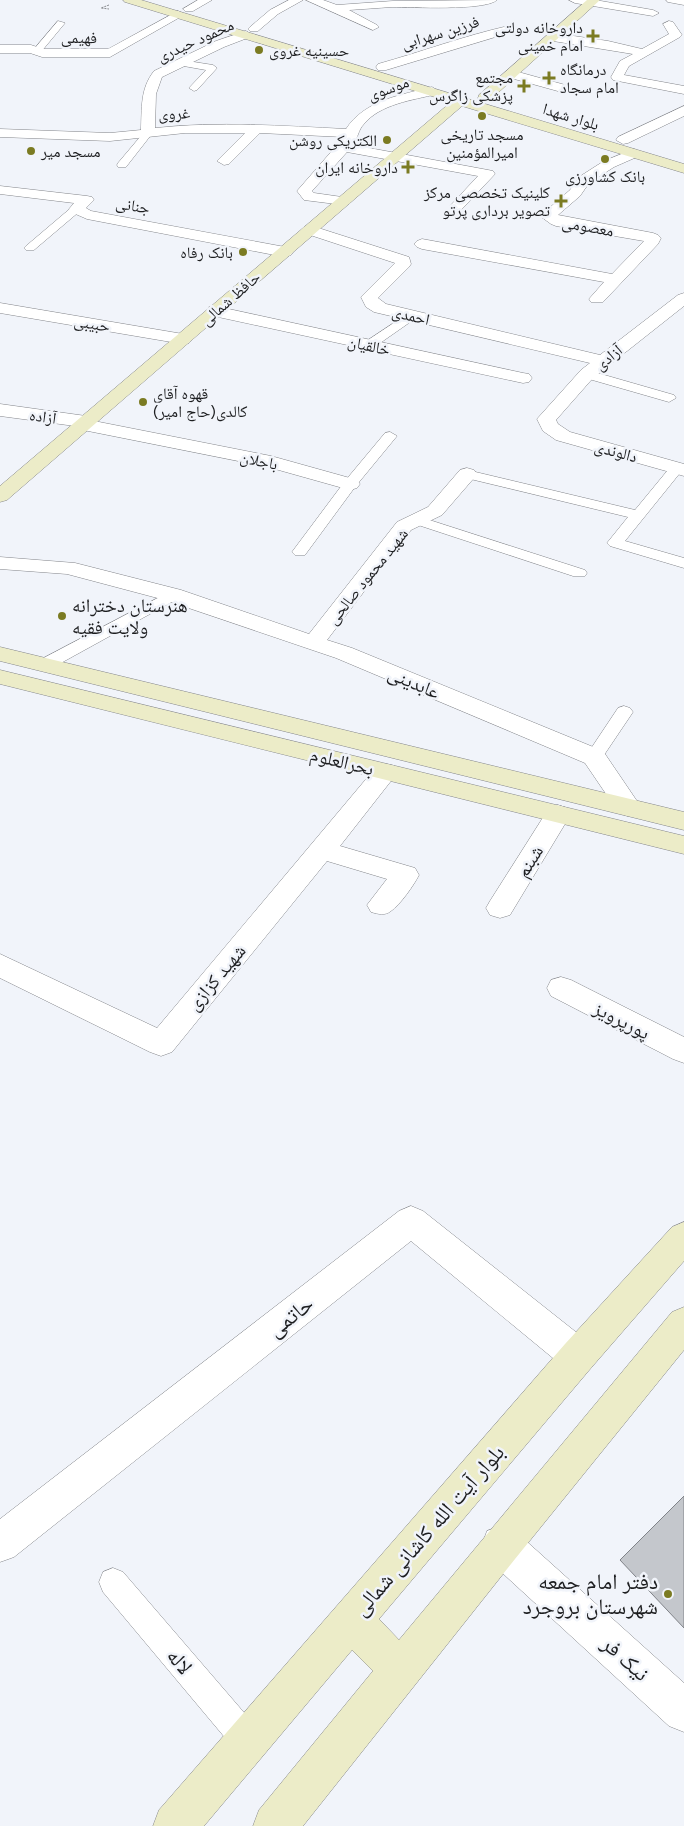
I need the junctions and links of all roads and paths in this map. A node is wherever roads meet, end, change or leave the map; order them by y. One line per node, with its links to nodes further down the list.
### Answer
1 (129, 0): 11 (main road)
2 (139, 0): 11 (main road)
3 (206, 0): 13 (street, فهیمی)
4 (297, 0): 19 (street)
5 (312, 0): 12 (street)
6 (491, 0): 12 (street)
7 (575, 0): 9 (street)
8 (672, 0): 10 (street)
9 (592, 1): 14 (street); 20 (main road)
10 (684, 2)
11 (159, 3): 13 (main road, بلوار شهدا)
12 (336, 8): 17 (street)
13 (182, 10): 19 (main road, بلوار شهدا); 23 (street, فهیمی)
14 (653, 13)
15 (61, 23): 23 (lane)
16 (669, 24): 22 (street)
17 (373, 27)
18 (508, 30): 25 (street, فرزین سهرابی)
19 (250, 32): 24 (street, محمود حیدری); 25 (main road, بلوار شهدا); 30 (main road, بلوار شهدا)
20 (553, 37): 22 (street); 26 (main road)
21 (1, 51): 23 (street, فهیمی)
22 (643, 53): 29 (street)
23 (34, 54)
24 (181, 63): 27 (lane); 35 (street, محمود حیدری)
25 (382, 67): 31 (main road, بلوار شهدا)
26 (510, 74): 28 (street); 31 (main road)
27 (194, 88)
28 (565, 89)
29 (684, 90)
30 (432, 91): 32 (main road, بلوار شهدا); 37 (street, موسوی)
31 (484, 98): 32 (main road); 38 (main road, بلوار شهدا)
32 (461, 100): 40 (main road, بلوار شهدا); 41 (main road, حافظ شمالی)
33 (684, 110): 38 (street)
34 (257, 129): 35 (street, غروی); 37 (street, غروی); 43 (street)
35 (148, 132): 36 (street, غروی); 44 (lane)
36 (0, 133)
37 (351, 133): 39 (street, موسوی)
38 (623, 140): 42 (main road, بلوار شهدا)
39 (344, 147): 41 (street); 47 (street, موسوی)
40 (634, 153): 45 (main road, بلوار شهدا); 56 (street, معصومی)
41 (396, 156): 47 (main road, حافظ شمالی); 48 (street)
42 (684, 158)
43 (224, 161)
44 (122, 165)
45 (684, 169)
46 (0, 190): 49 (street)
47 (344, 201): 50 (main road, حافظ شمالی)
48 (457, 206)
49 (76, 209): 52 (lane); 53 (street, جنانی)
50 (309, 230): 53 (main road, حافظ شمالی); 61 (street, احمدی)
51 (422, 244): 54 (street)
52 (30, 248)
53 (285, 252): 60 (main road, حافظ شمالی)
54 (510, 260): 55 (street); 56 (street)
55 (495, 276)
56 (616, 279): 58 (street, معصومی)
57 (684, 298): 64 (street, آزادی)
58 (597, 299)
59 (0, 308): 62 (street, حبیبی)
60 (215, 311): 62 (main road, حافظ شمالی); 63 (street, خالقیان)
61 (412, 315): 63 (lane); 64 (street, احمدی)
62 (183, 339): 69 (main road, حافظ شمالی)
63 (369, 345): 66 (street, خالقیان)
64 (603, 361): 65 (street, آزادی)
65 (588, 374): 67 (lane); 70 (street, آزادی)
66 (523, 378)
67 (669, 398)
68 (0, 410): 69 (street, آزاده)
69 (85, 423): 74 (street, باجلان); 75 (main road, حافظ شمالی)
70 (550, 427): 72 (street, دالوندی)
71 (390, 436): 74 (lane)
72 (681, 469): 76 (lane)
73 (467, 474): 76 (lane); 77 (street, شهید محمود صالحی)
74 (350, 484): 78 (lane)
75 (0, 496)
76 (638, 516): 80 (lane)
77 (417, 520): 81 (lane); 83 (street, شهید محمود صالحی)
78 (300, 552)
79 (0, 562): 82 (street, عابدینی)
80 (684, 563)
81 (579, 573)
82 (174, 595): 83 (street, عابدینی); 85 (lane)
83 (314, 642): 88 (street, عابدینی)
84 (0, 654): 85 (main road, بحرالعلوم)
85 (44, 664): 90 (main road, بحرالعلوم)
86 (0, 676): 89 (main road, بحرالعلوم)
87 (624, 712): 88 (lane)
88 (594, 757): 90 (street)
89 (386, 772): 91 (main road, بحرالعلوم); 94 (street, شهید کزازی)
90 (628, 807): 92 (main road, بحرالعلوم)
91 (558, 814): 93 (main road, بحرالعلوم); 96 (street, شبنم)
92 (684, 821)
93 (684, 845)
94 (322, 850): 95 (street); 97 (street, شهید کزازی)
95 (382, 905)
96 (500, 908)
97 (0, 965)
98 (561, 988): 99 (street, پورپرویز)
99 (684, 1051)
100 (684, 1237): 102 (main road, بلوار آیت الله کاشانی شمالی)
101 (684, 1323): 104 (main road)
102 (578, 1356): 103 (street, حاتمی); 106 (main road, بلوار آیت الله کاشانی شمالی)
103 (0, 1543)
104 (501, 1545): 107 (main road); 108 (street, نیک فر)
105 (113, 1582): 109 (lane, لاله)
106 (352, 1619): 107 (main road); 109 (main road, بلوار آیت الله کاشانی شمالی)
107 (400, 1670): 111 (main road)
108 (684, 1711)
109 (248, 1741): 110 (main road, بلوار آیت الله کاشانی شمالی)
110 (175, 1826)
111 (275, 1826)

